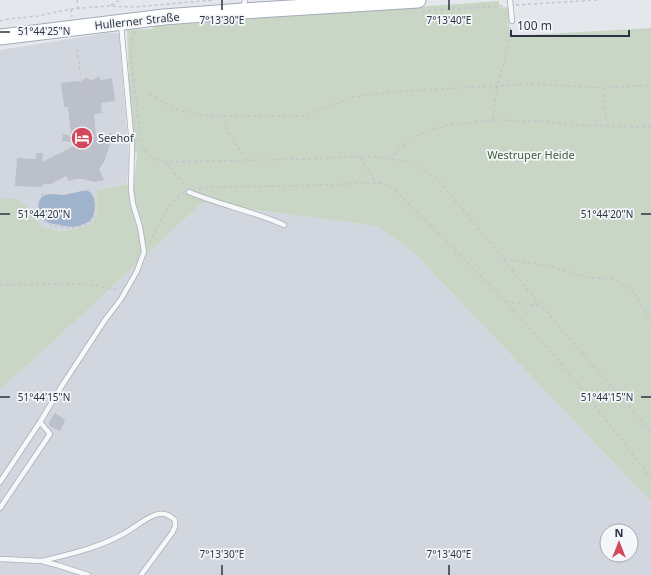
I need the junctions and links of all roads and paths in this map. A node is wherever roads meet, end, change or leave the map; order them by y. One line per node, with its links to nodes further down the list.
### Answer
1 (77, 0): 10 (path)
2 (120, 0): 7 (path)
3 (214, 0): 7 (path)
4 (418, 0): 6 (main road, Hullerner Straße)
5 (510, 0): 12 (lane)
6 (319, 3): 8 (main road, Hullerner Straße)
7 (109, 6): 10 (path)
8 (244, 6): 14 (main road, Hullerner Straße)
9 (71, 9): 10 (path); 11 (path); 13 (path)
10 (78, 9)
11 (0, 20)
12 (512, 21): 18 (path)
13 (73, 22)
14 (121, 22): 16 (main road, Hullerner Straße); 36 (lane)
15 (140, 32): 30 (path)
16 (0, 38)
17 (77, 49): 21 (path)
18 (497, 85): 20 (path); 23 (path); 24 (path)
19 (651, 85): 20 (path)
20 (604, 88): 25 (path)
21 (83, 93)
22 (150, 94): 23 (path)
23 (220, 116): 29 (path)
24 (493, 120): 25 (path); 28 (path)
25 (606, 125): 26 (path)
26 (651, 126)
27 (361, 156): 28 (path); 29 (path); 31 (path)
28 (389, 159): 37 (path)
29 (249, 160): 30 (path)
30 (167, 162): 33 (path)
31 (376, 183): 33 (path); 40 (path)
32 (86, 189): 34 (path)
33 (189, 192): 35 (lane); 36 (path)
34 (43, 193)
35 (284, 225)
36 (144, 252): 39 (lane)
37 (504, 260): 41 (path); 42 (path)
38 (0, 285): 39 (path)
39 (125, 292): 43 (lane)
40 (506, 302): 41 (path); 45 (path)
41 (542, 306): 44 (path)
42 (651, 321)
43 (40, 422): 46 (lane); 47 (lane)
44 (651, 432)
45 (651, 478)
46 (0, 482)
47 (0, 508)
48 (0, 559): 49 (lane)
49 (42, 561): 50 (lane); 51 (lane)
50 (88, 575)
51 (141, 575)

